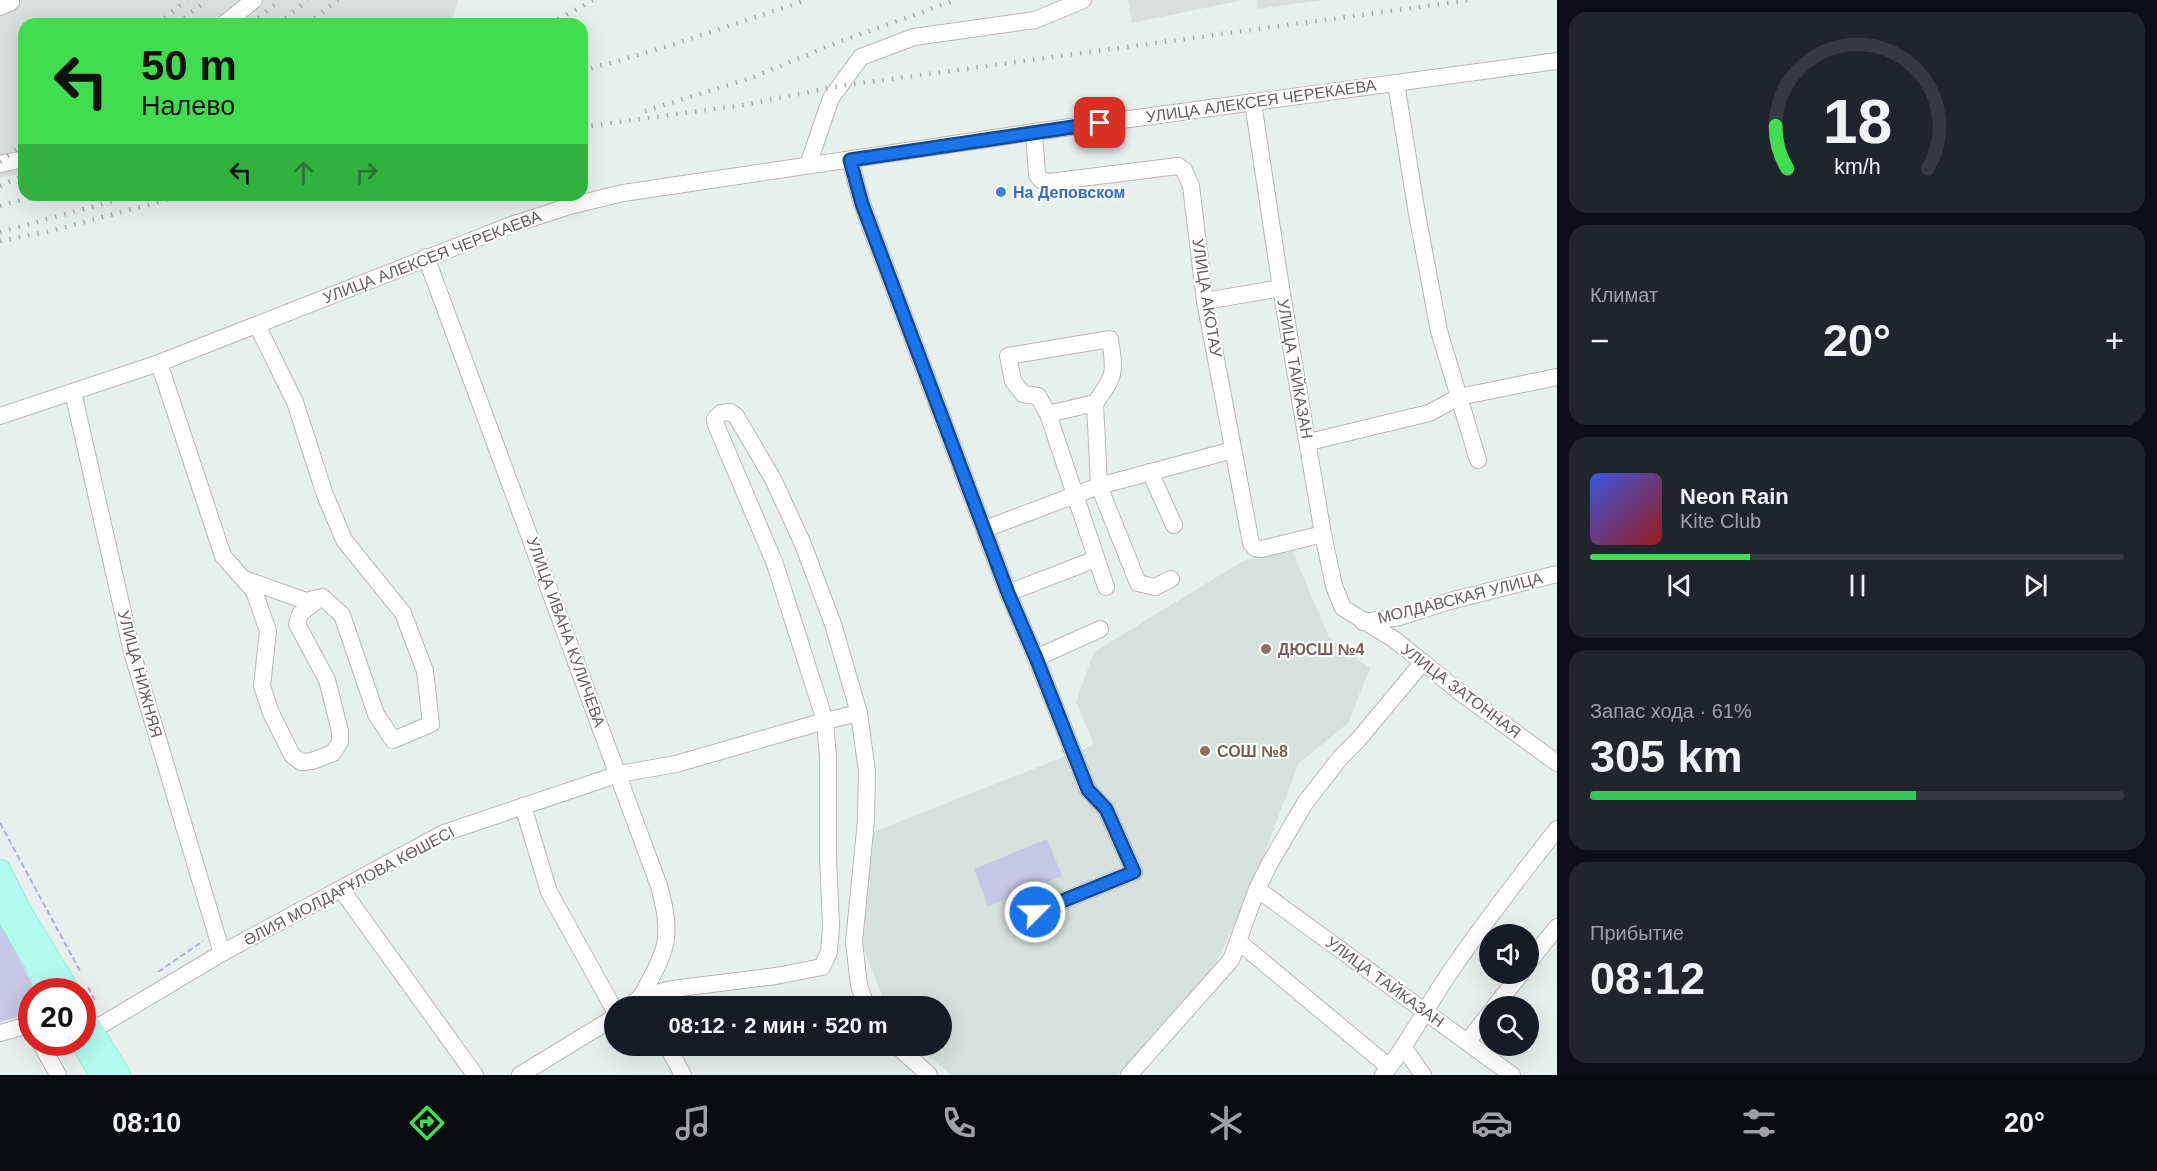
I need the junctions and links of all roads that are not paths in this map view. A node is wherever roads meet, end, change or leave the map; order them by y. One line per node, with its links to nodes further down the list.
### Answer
1 (254, 0): 3 (street)
2 (1083, 0): 11 (street)
3 (232, 18)
4 (1557, 61): 5 (street, УЛИЦА АЛЕКСЕЯ ЧЕРЕКАЕВА)
5 (1396, 83): 6 (street, УЛИЦА АЛЕКСЕЯ ЧЕРЕКАЕВА); 19 (street)
6 (1253, 103): 7 (street, УЛИЦА АЛЕКСЕЯ ЧЕРЕКАЕВА); 13 (street, УЛИЦА ТАЙКАЗАН)
7 (1034, 132): 9 (street, УЛИЦА АЛЕКСЕЯ ЧЕРЕКАЕВА); 14 (street, УЛИЦА АКОТАУ)
8 (18, 160): 10 (street)
9 (850, 160): 11 (street, УЛИЦА АЛЕКСЕЯ ЧЕРЕКАЕВА); 30 (street)
10 (0, 164)
11 (808, 165): 12 (street, УЛИЦА АЛЕКСЕЯ ЧЕРЕКАЕВА)
12 (426, 257): 15 (street, УЛИЦА АЛЕКСЕЯ ЧЕРЕКАЕВА); 46 (street, УЛИЦА ИВАНА КУЛИЧЕВА)
13 (1281, 288): 14 (street); 23 (street, УЛИЦА ТАЙКАЗАН)
14 (1205, 301): 24 (street, УЛИЦА АКОТАУ)
15 (258, 325): 16 (street, УЛИЦА АЛЕКСЕЯ ЧЕРЕКАЕВА); 38 (street)
16 (159, 363): 18 (street, УЛИЦА АЛЕКСЕЯ ЧЕРЕКАЕВА); 34 (street)
17 (1557, 377): 19 (street)
18 (73, 392): 22 (street, УЛИЦА АЛЕКСЕЯ ЧЕРЕКАЕВА); 57 (street, УЛИЦА НИЖНЯЯ)
19 (1459, 397): 23 (street); 25 (street)
20 (1095, 403): 21 (street); 21 (street); 27 (street)
21 (1048, 414): 28 (street)
22 (0, 416)
23 (1309, 442): 31 (street, УЛИЦА ТАЙКАЗАН)
24 (1233, 450): 26 (street); 31 (street, УЛИЦА АКОТАУ)
25 (1478, 460)
26 (1149, 472): 27 (street); 29 (street)
27 (1100, 486): 28 (street); 35 (street)
28 (1075, 497): 30 (street); 32 (street)
29 (1174, 525)
30 (985, 529): 37 (street)
31 (1323, 534): 39 (street, УЛИЦА ТАЙКАЗАН)
32 (1096, 559): 36 (street); 37 (street)
33 (1557, 574): 39 (street, МОЛДАВСКАЯ УЛИЦА)
34 (244, 579): 38 (street); 38 (street)
35 (1171, 579)
36 (1106, 587)
37 (1008, 593): 41 (street)
38 (322, 597)
39 (1363, 622): 42 (street, УЛИЦА ЗАТОННАЯ)
40 (1100, 629): 41 (street)
41 (1036, 658): 53 (street)
42 (1423, 662): 45 (street, УЛИЦА ЗАТОННАЯ); 51 (street)
43 (859, 713): 44 (street, ӘЛИЯ МОЛДАҒҰЛОВА КӨШЕСІ); 44 (street); 64 (street)
44 (825, 721): 46 (street, ӘЛИЯ МОЛДАҒҰЛОВА КӨШЕСІ); 63 (street)
45 (1557, 763)
46 (619, 774): 47 (street, ӘЛИЯ МОЛДАҒҰЛОВА КӨШЕСІ); 62 (street, УЛИЦА ИВАНА КУЛИЧЕВА)
47 (523, 806): 50 (street, ӘЛИЯ МОЛДАҒҰЛОВА КӨШЕСІ); 61 (street)
48 (1557, 829): 66 (street)
49 (2, 872): 59 (main road)
50 (341, 889): 57 (street, ӘЛИЯ МОЛДАҒҰЛОВА КӨШЕСІ); 83 (street)
51 (1257, 889): 55 (street); 66 (street, УЛИЦА ТАЙКАЗАН)
52 (0, 903): 58 (main road)
53 (1035, 912)
54 (1557, 927): 56 (street)
55 (1239, 942): 79 (street); 87 (street)
56 (1539, 949)
57 (222, 953): 67 (street, ӘЛИЯ МОЛДАҒҰЛОВА КӨШЕСІ)
58 (43, 978)
59 (62, 978)
60 (1513, 984): 65 (street)
61 (607, 996)
62 (642, 996)
63 (656, 996)
64 (863, 996)
65 (1503, 996)
66 (1425, 1012): 73 (street, УЛИЦА ТАЙКАЗАН); 74 (street)
67 (96, 1017)
68 (604, 1024): 84 (street)
69 (1479, 1027): 73 (street)
70 (18, 1028): 71 (street)
71 (0, 1033)
72 (96, 1034): 82 (main road)
73 (1468, 1041): 89 (street, УЛИЦА ТАЙКАЗАН)
74 (1404, 1048): 79 (street); 88 (street)
75 (48, 1056): 80 (street)
76 (96, 1056): 81 (main road)
77 (672, 1056): 85 (street)
78 (908, 1056): 86 (street)
79 (1386, 1071)
80 (58, 1075)
81 (100, 1075)
82 (120, 1075)
83 (475, 1075)
84 (520, 1075)
85 (682, 1075)
86 (929, 1075)
87 (1129, 1075)
88 (1423, 1075)
89 (1512, 1075)

